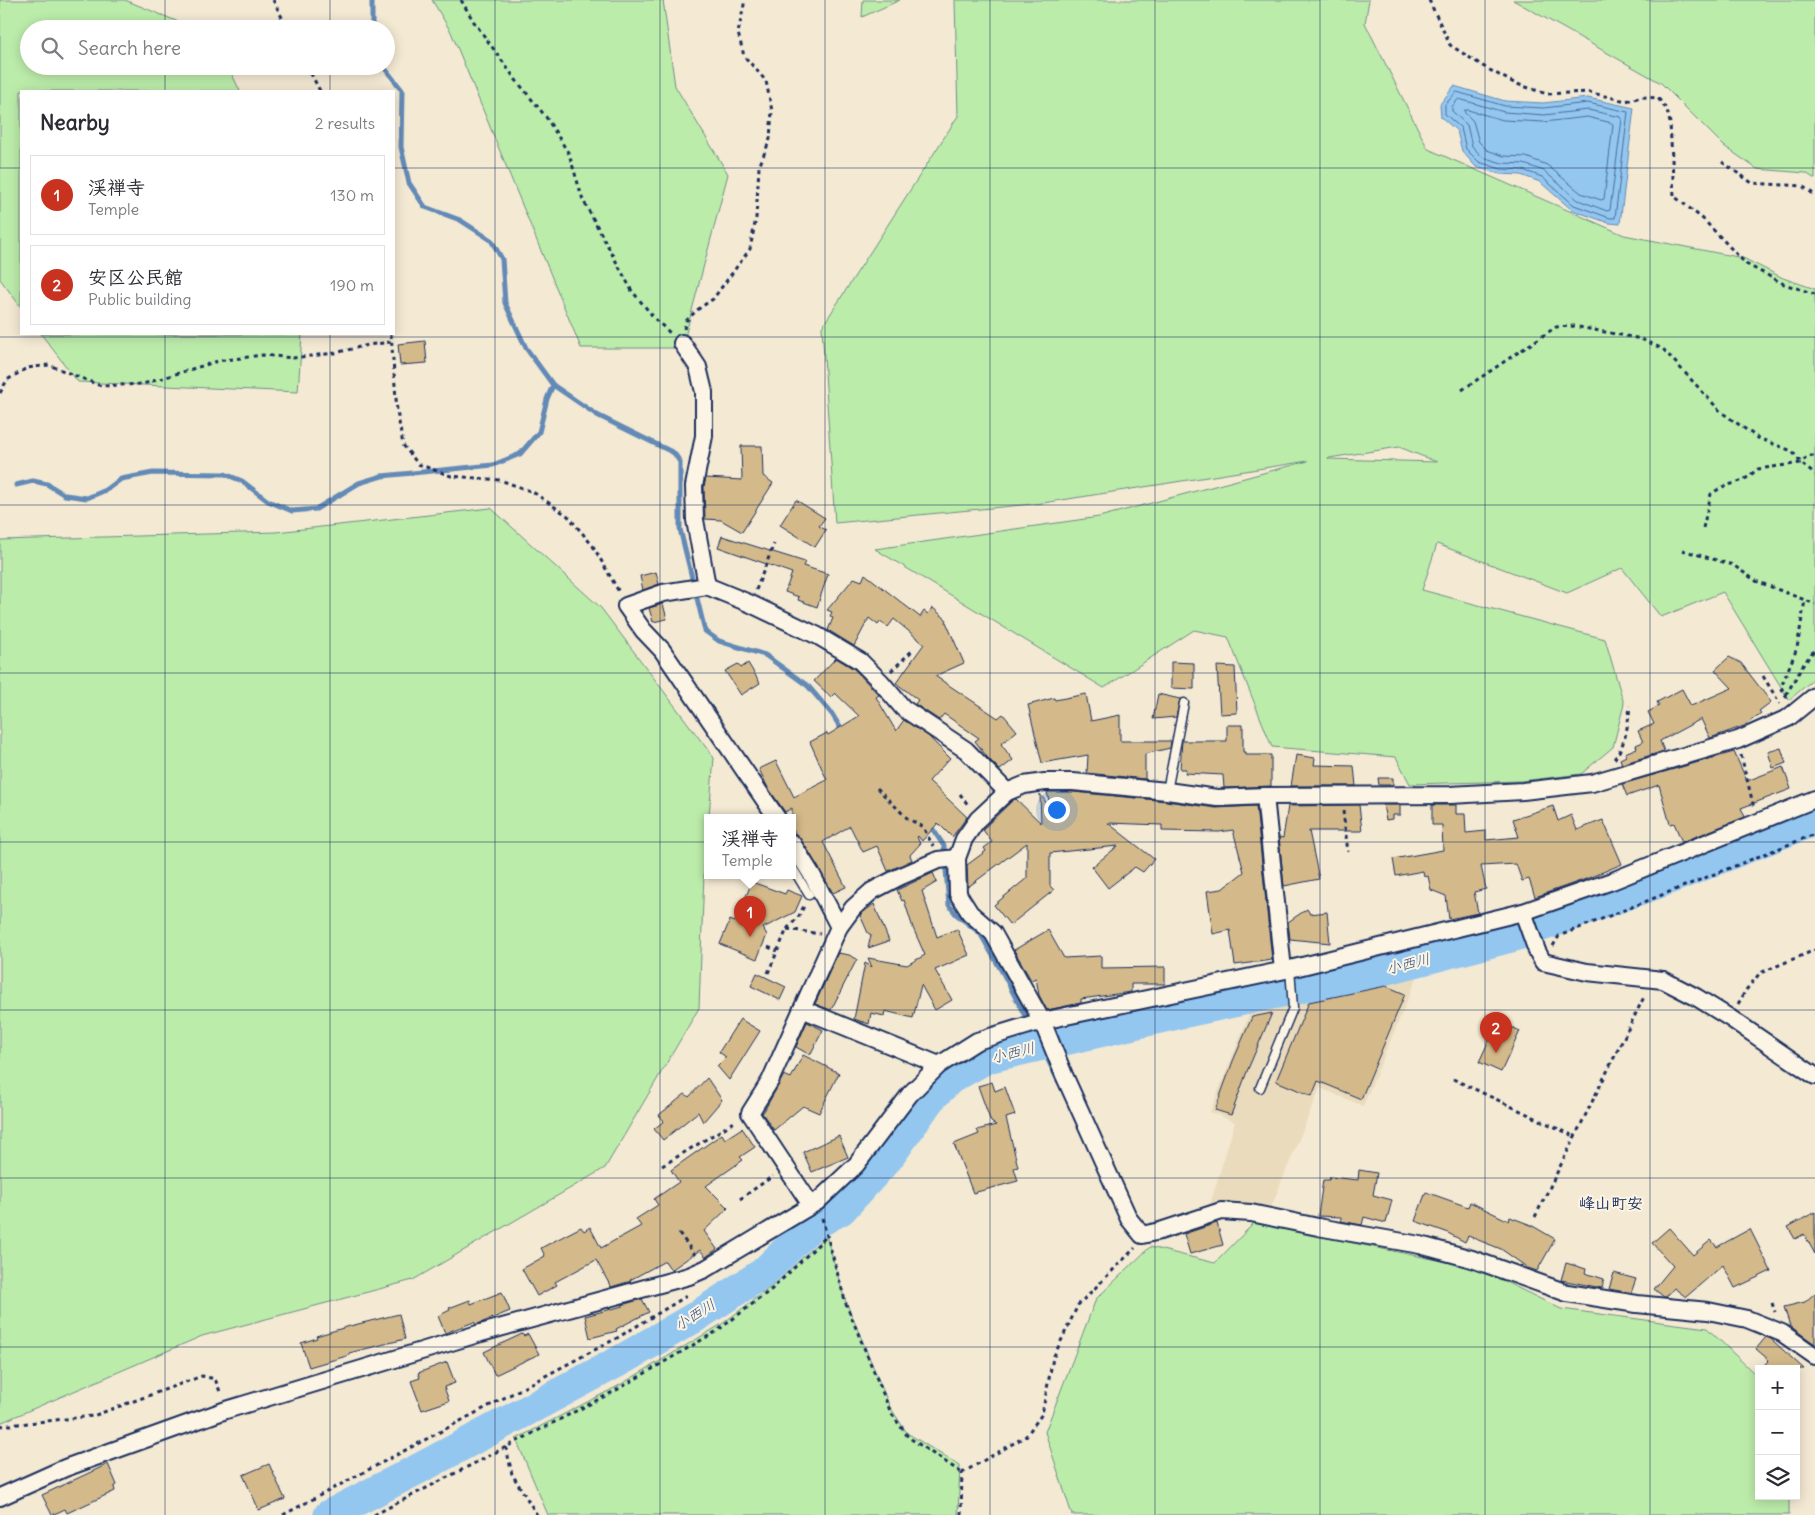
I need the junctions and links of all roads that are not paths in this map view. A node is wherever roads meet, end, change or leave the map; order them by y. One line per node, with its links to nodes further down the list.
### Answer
1 (682, 343): 2 (street)
2 (707, 586): 6 (street); 9 (street)
3 (1815, 696): 7 (street)
4 (1184, 703): 5 (lane)
5 (1167, 791): 6 (street); 7 (street)
6 (1007, 792): 11 (street)
7 (1265, 796): 16 (street)
8 (1815, 799): 14 (street)
9 (774, 814)
10 (796, 849): 15 (street)
11 (957, 858): 15 (street); 18 (street)
12 (796, 875): 13 (lane)
13 (809, 896)
14 (1523, 912): 16 (street); 20 (street)
15 (839, 927): 17 (street)
16 (1286, 969): 18 (street); 21 (lane)
17 (802, 1008): 19 (street); 22 (street)
18 (1042, 1022): 19 (street); 23 (street)
19 (940, 1065): 22 (street)
20 (1815, 1076)
21 (1260, 1088)
22 (814, 1204): 24 (street)
23 (1815, 1356)
24 (0, 1497)

